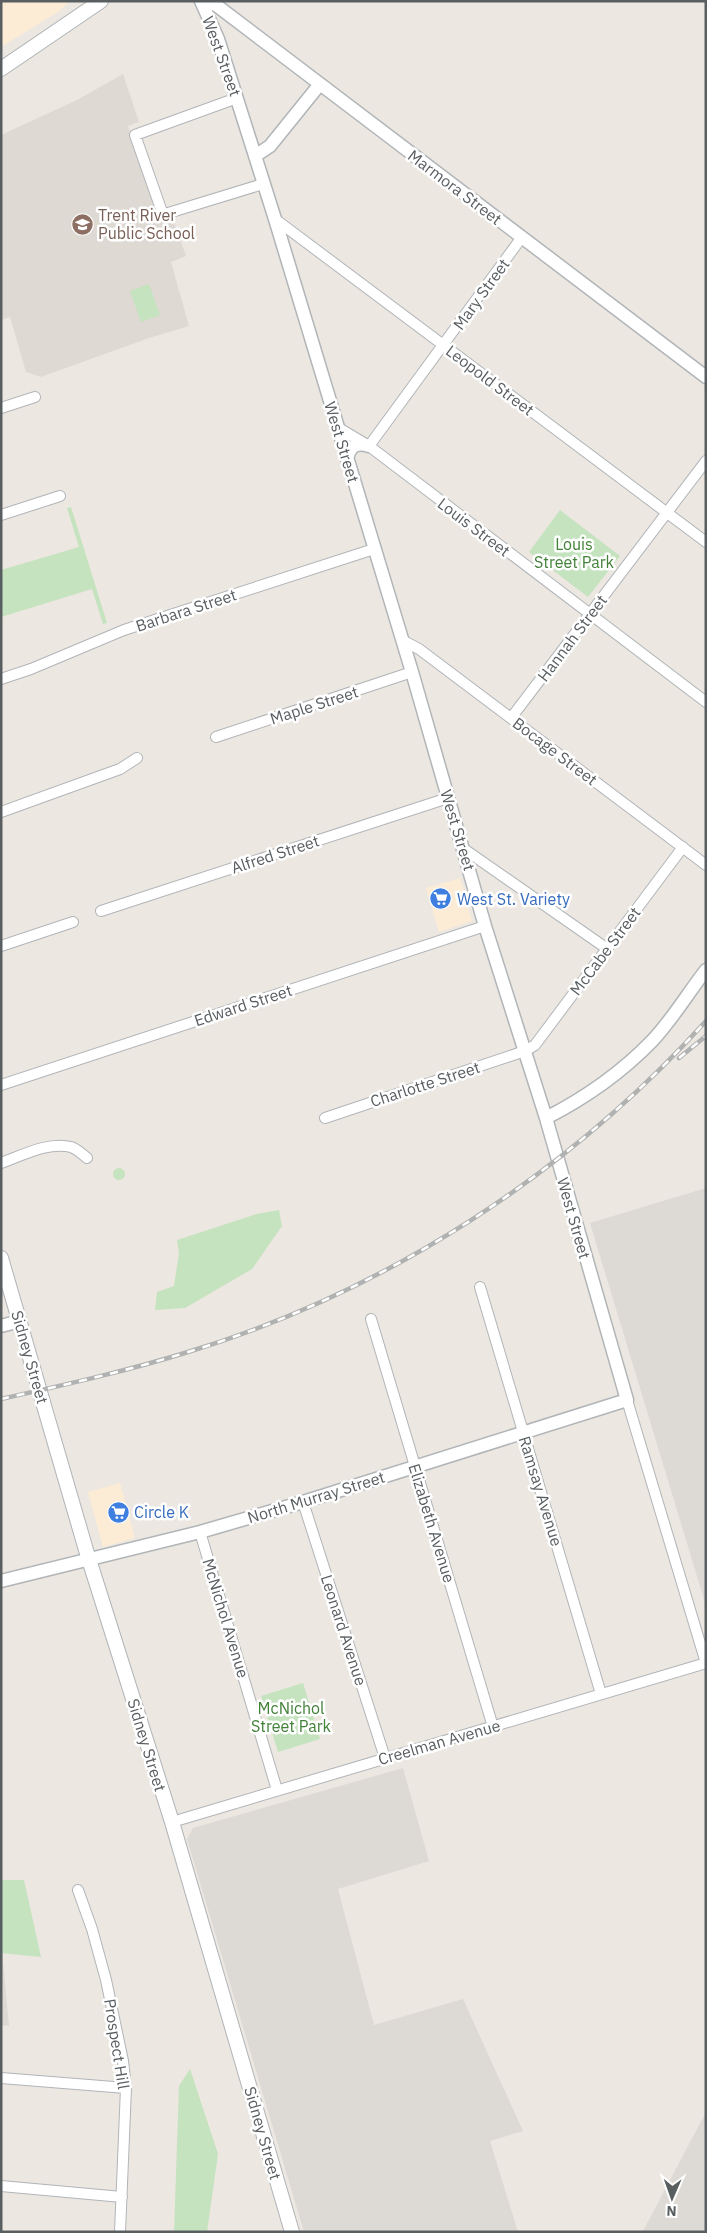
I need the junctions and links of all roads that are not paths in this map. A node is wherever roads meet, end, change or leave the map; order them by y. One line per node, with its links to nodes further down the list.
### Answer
1 (101, 1): 3 (main road)
2 (202, 1): 4 (street, Marmora Street); 5 (street, West Street)
3 (1, 69)
4 (320, 84): 6 (street); 9 (street, Marmora Street)
5 (237, 98): 6 (street, West Street); 7 (street)
6 (255, 156): 7 (street, West Street)
7 (263, 184): 8 (street, West Street)
8 (275, 219): 10 (street, Leopold Street); 14 (street, West Street)
9 (522, 237): 10 (street, Mary Street); 11 (street, Marmora Street)
10 (443, 345): 15 (street, Mary Street); 19 (street, Leopold Street)
11 (706, 376)
12 (35, 397): 13 (street)
13 (1, 408)
14 (337, 427): 15 (street, Louis Street); 16 (street, West Street)
15 (369, 446): 16 (street); 23 (street, Louis Street)
16 (346, 459): 22 (street, West Street)
17 (706, 461): 19 (street, Hannah Street)
18 (60, 496): 20 (street)
19 (667, 512): 21 (street, Leopold Street); 23 (street, Hannah Street)
20 (1, 515)
21 (706, 542)
22 (374, 550): 24 (street, West Street); 26 (street, Barbara Street)
23 (590, 615): 27 (street, Louis Street); 28 (street, Hannah Street)
24 (402, 640): 25 (street, West Street); 28 (street, Bocage Street)
25 (412, 672): 29 (street, Maple Street); 31 (street, West Street)
26 (1, 679)
27 (706, 702)
28 (511, 718): 33 (street, Bocage Street)
29 (216, 737)
30 (137, 758): 32 (street)
31 (448, 798): 34 (street, West Street); 36 (street, Alfred Street)
32 (1, 812)
33 (683, 848): 35 (street, Bocage Street); 40 (street, McCabe Street)
34 (464, 849): 38 (street, West Street); 40 (street)
35 (706, 865)
36 (101, 911)
37 (73, 922): 39 (street)
38 (485, 926): 42 (street, West Street); 43 (street, Edward Street)
39 (1, 946)
40 (606, 948): 42 (street, McCabe Street)
41 (706, 970): 45 (street)
42 (525, 1051): 44 (street, Charlotte Street); 45 (street, West Street)
43 (1, 1085)
44 (325, 1118)
45 (546, 1118): 53 (street, West Street)
46 (87, 1158): 47 (street)
47 (1, 1163)
48 (1, 1258): 51 (main road, Sidney Street)
49 (480, 1287): 54 (street, Ramsay Avenue)
50 (371, 1319): 55 (street, Elizabeth Avenue)
51 (20, 1321): 52 (street); 58 (main road, Sidney Street)
52 (1, 1326)
53 (627, 1400): 54 (street, North Murray Street); 60 (street, West Street)
54 (524, 1434): 55 (street, North Murray Street); 61 (street, Ramsay Avenue)
55 (415, 1467): 56 (street, North Murray Street); 62 (street, Elizabeth Avenue)
56 (303, 1502): 57 (street, North Murray Street); 63 (street, Leonard Avenue)
57 (200, 1532): 58 (street, North Murray Street); 64 (street, McNichol Avenue)
58 (89, 1560): 59 (street, North Murray Street); 65 (main road, Sidney Street)
59 (1, 1581)
60 (706, 1663): 61 (street, Creelman Avenue)
61 (601, 1694): 62 (street, Creelman Avenue)
62 (493, 1727): 63 (street, Creelman Avenue)
63 (385, 1758): 64 (street, Creelman Avenue)
64 (278, 1790): 65 (street, Creelman Avenue)
65 (172, 1822): 72 (main road, Sidney Street)
66 (78, 1890): 68 (street, Prospect Hill)
67 (1, 2078): 68 (street)
68 (126, 2088): 70 (street, Prospect Hill)
69 (1, 2186): 70 (street)
70 (122, 2197): 71 (street, Prospect Hill)
71 (120, 2232)
72 (292, 2232)

